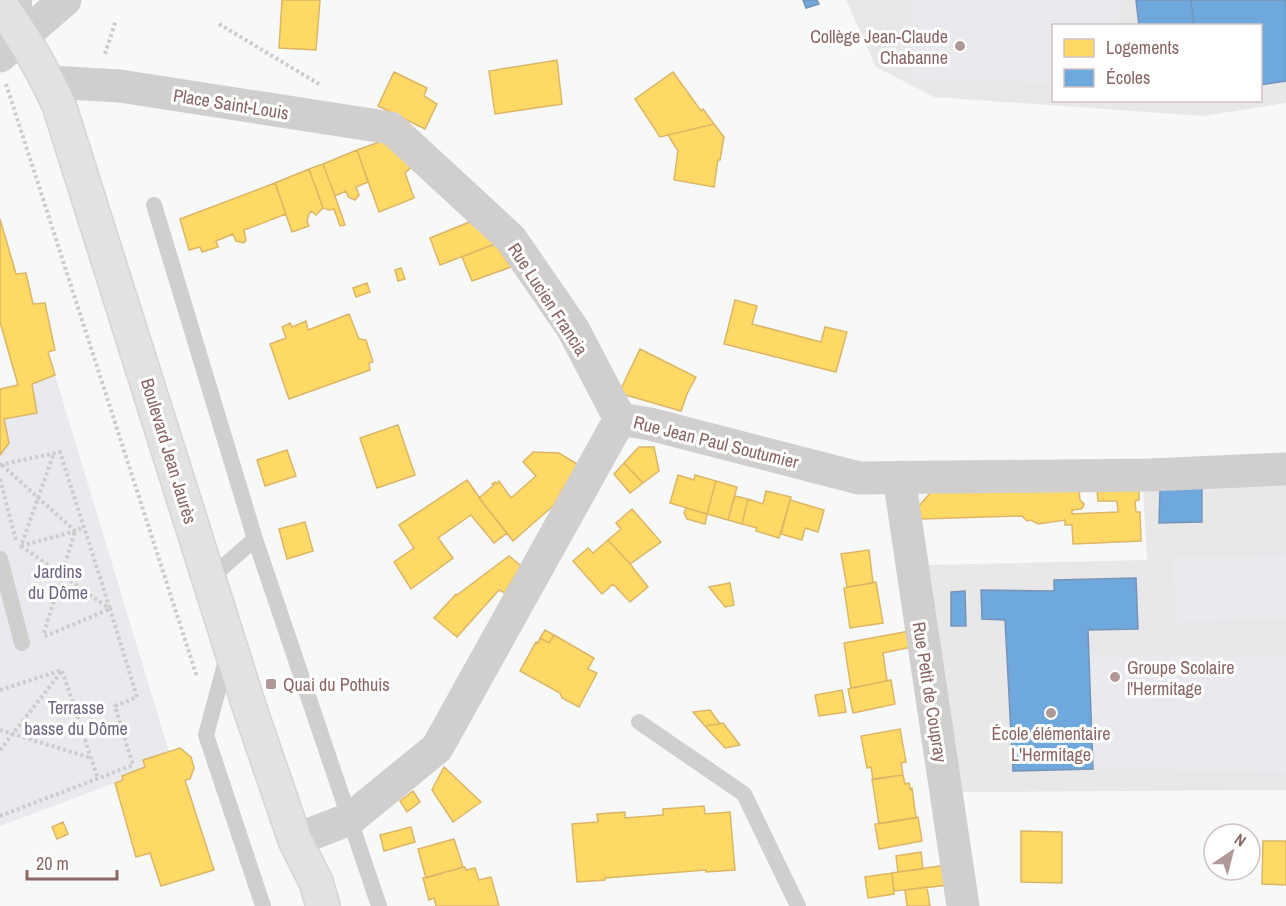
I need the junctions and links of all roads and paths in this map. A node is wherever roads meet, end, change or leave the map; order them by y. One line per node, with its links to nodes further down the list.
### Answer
1 (24, 0): 8 (lane)
2 (65, 0): 8 (street)
3 (0, 4): 8 (main road, Boulevard Jean Jaurès)
4 (116, 20): 6 (path)
5 (219, 24): 7 (path)
6 (107, 49)
7 (272, 55)
8 (9, 57): 9 (main road, Boulevard Jean Jaurès); 33 (path)
9 (49, 82): 10 (street, Place Saint-Louis); 25 (main road, Boulevard Jean Jaurès)
10 (407, 142): 12 (street, Rue Lucien Francia)
11 (154, 206): 21 (lane)
12 (620, 419): 16 (street, Rue Jean Paul Soutumier); 41 (street, Rue Jean Paul Soutumier)
13 (54, 453): 14 (path); 18 (path); 19 (path)
14 (1, 465): 18 (path)
15 (1286, 470): 16 (street, Rue Jean Paul Soutumier)
16 (899, 477): 47 (street, Rue Petit de Coupray)
17 (0, 479): 22 (path)
18 (38, 497): 20 (path); 22 (path)
19 (84, 527): 20 (path); 26 (path)
20 (75, 531): 22 (path); 24 (path)
21 (255, 539): 25 (lane); 41 (lane)
22 (21, 546): 24 (path)
23 (0, 558): 29 (lane)
24 (61, 576): 26 (path); 28 (path)
25 (209, 579): 30 (main road, Boulevard Jean Jaurès)
26 (110, 609): 28 (path); 39 (path)
27 (40, 626): 28 (path)
28 (43, 637)
29 (22, 643)
30 (230, 646): 33 (lane); 42 (main road, Boulevard Jean Jaurès)
31 (62, 670): 32 (path); 36 (path); 38 (path)
32 (0, 690)
33 (210, 718): 43 (lane)
34 (639, 722): 46 (lane)
35 (0, 730): 36 (path)
36 (12, 734): 37 (path); 38 (path)
37 (0, 750)
38 (92, 758): 39 (path)
39 (98, 779): 40 (path)
40 (0, 816)
41 (350, 819): 42 (street, Rue Jean Paul Soutumier); 45 (lane)
42 (295, 840): 44 (main road, Boulevard Jean Jaurès)
43 (263, 906)
44 (323, 906)
45 (379, 906)
46 (798, 906)
47 (963, 906)

